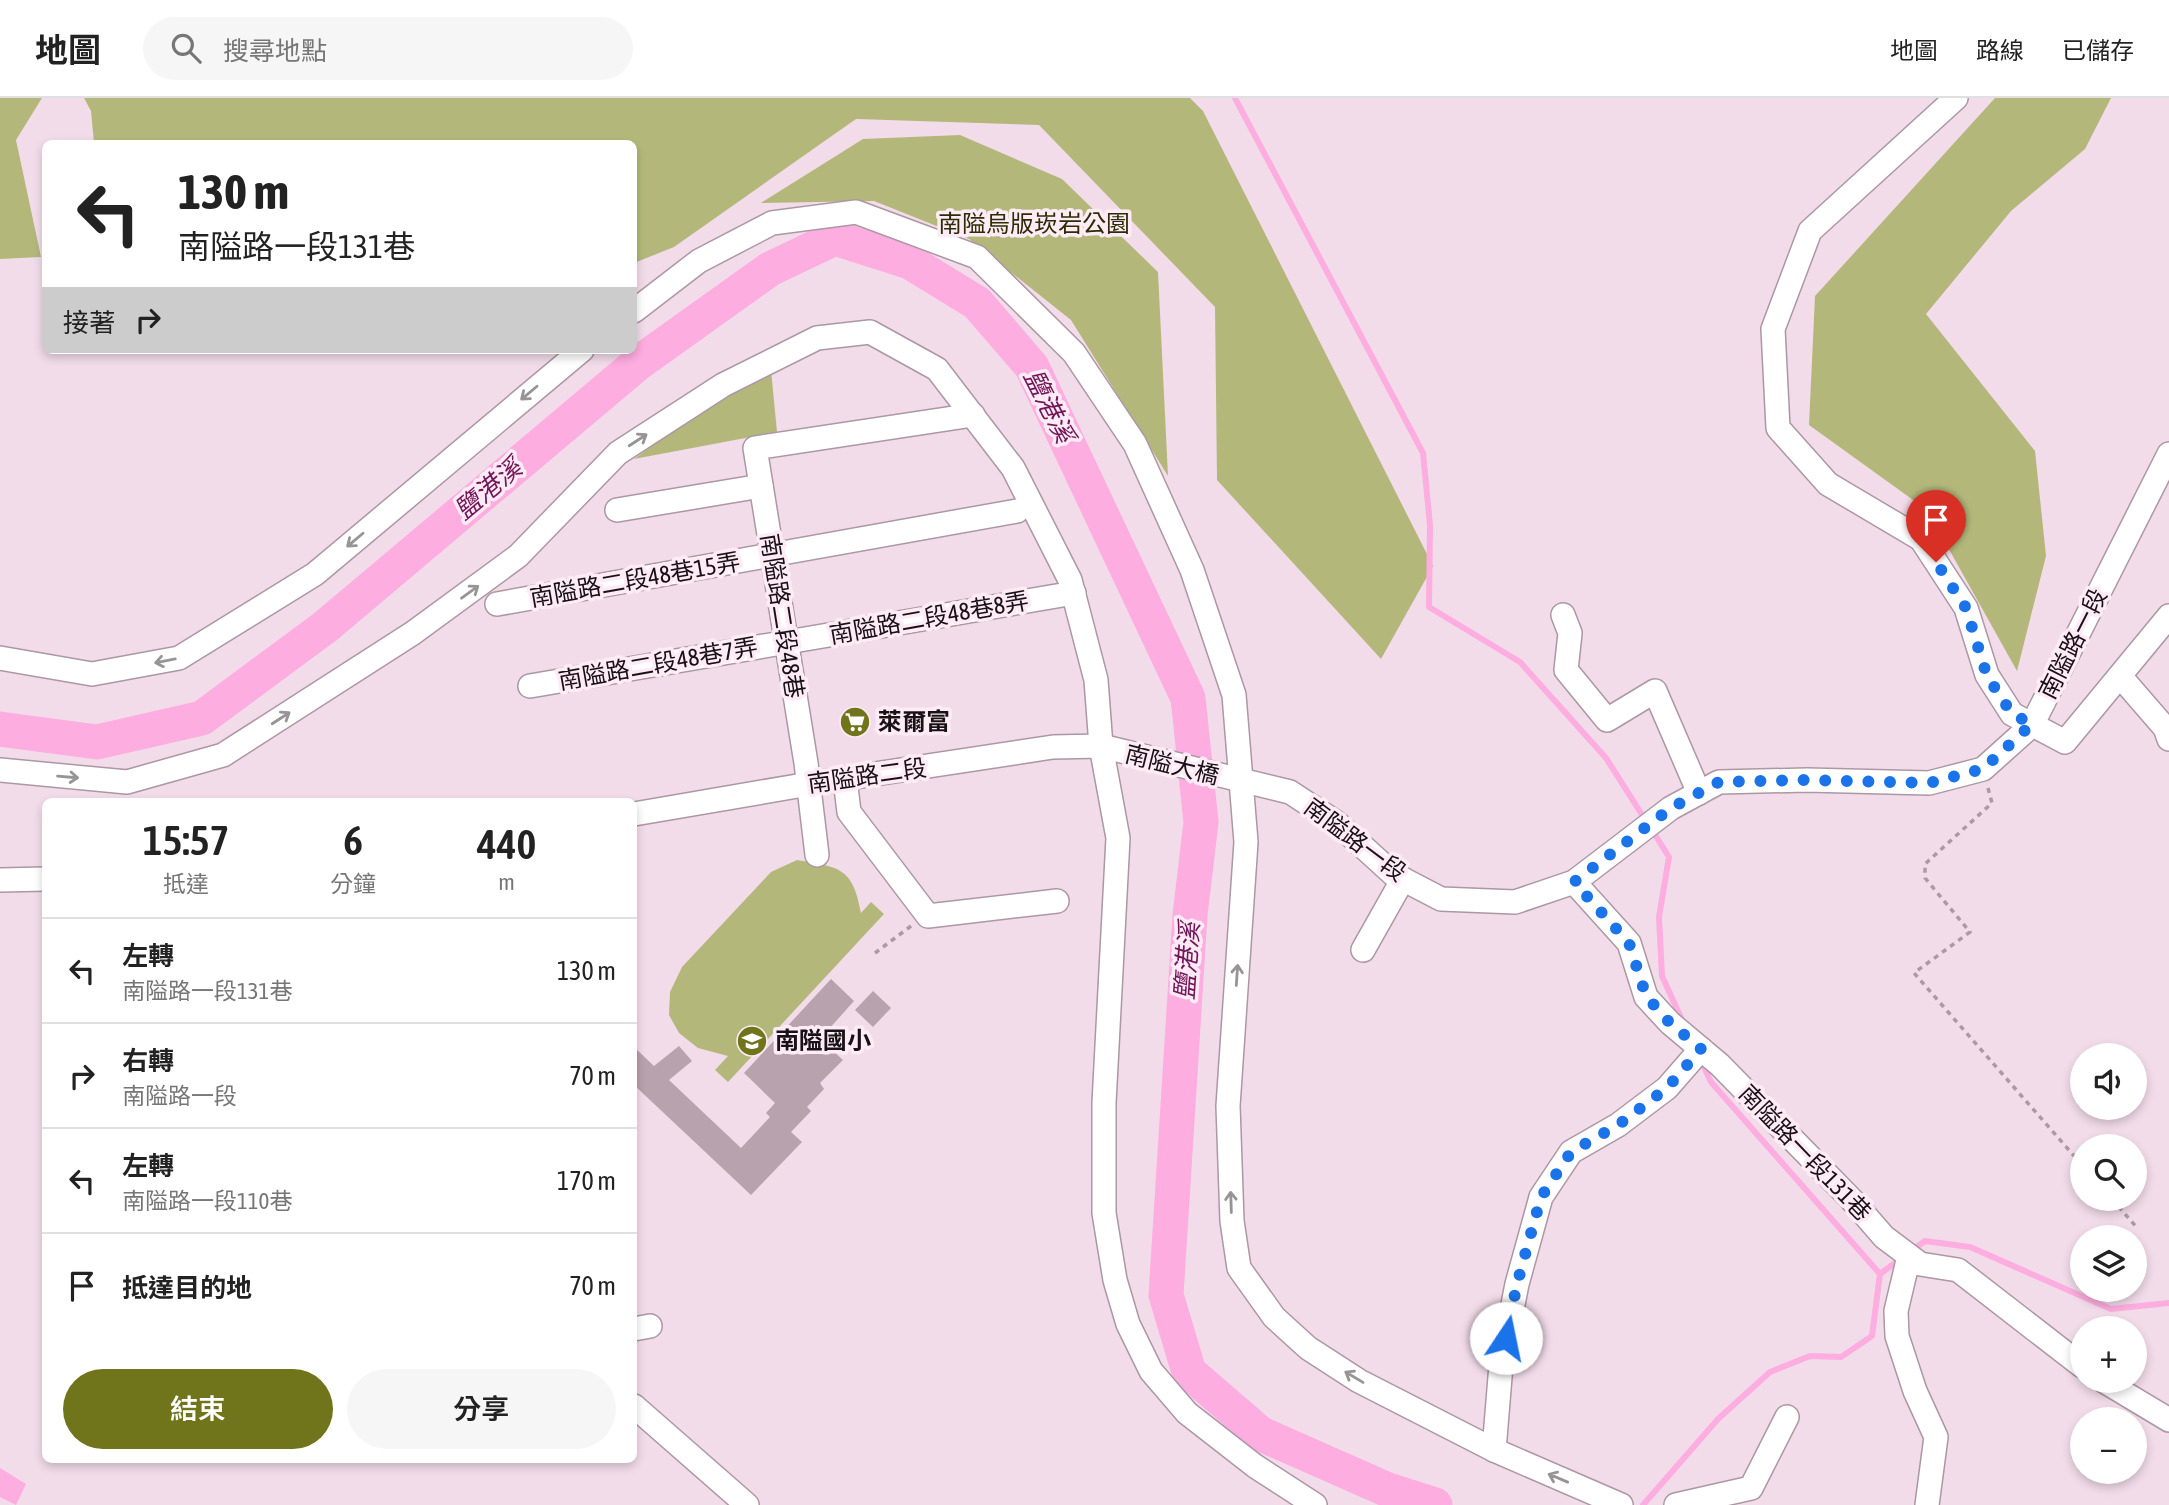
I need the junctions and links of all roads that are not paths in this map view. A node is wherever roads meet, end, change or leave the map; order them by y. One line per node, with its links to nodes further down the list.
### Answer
1 (1956, 98): 18 (street)
2 (637, 309): 23 (street)
3 (577, 354): 15 (street, one-way to 15)
4 (973, 415): 6 (street, 南隘路二段48巷); 10 (street); 21 (street, one-way to 4)
5 (2169, 454): 18 (street, 南隘路一段)
6 (761, 486): 7 (street); 9 (street, 南隘路二段48巷)
7 (617, 510)
8 (1017, 512): 9 (street, 南隘路二段48巷15弄)
9 (773, 556): 11 (street, 南隘路二段48巷15弄); 14 (street, 南隘路二段48巷)
10 (1074, 593): 14 (street, 南隘路二段48巷8弄); 20 (street)
11 (496, 604)
12 (1563, 615): 25 (street)
13 (2169, 616): 16 (street)
14 (785, 642): 17 (street, 南隘路二段48巷7弄); 24 (street, 南隘路二段48巷)
15 (0, 658)
16 (2120, 676): 18 (street); 19 (street)
17 (530, 686)
18 (2032, 724): 25 (street, 南隘路一段)
19 (2169, 739)
20 (1101, 746): 22 (street, 南隘路二段); 23 (street, 南隘大橋); 43 (street)
21 (0, 770)
22 (845, 779): 24 (street, 南隘路二段); 32 (street)
23 (1243, 783): 29 (street, 南隘路一段); 41 (street, one-way to 23)
24 (809, 784): 26 (street, 南隘路二段); 27 (street, 南隘路二段48巷)
25 (1699, 793): 31 (street, 南隘路一段)
26 (637, 813)
27 (817, 855)
28 (42, 879): 30 (street)
29 (1403, 879): 31 (street, 南隘路一段); 33 (street)
30 (0, 880)
31 (1574, 882): 34 (street, 南隘路一段131巷)
32 (1057, 901)
33 (1363, 950)
34 (1701, 1049): 35 (street, 南隘路一段131巷); 41 (street)
35 (1909, 1256): 36 (street, 南隘路一段131巷); 46 (street)
36 (2070, 1357)
37 (2124, 1393): 40 (street)
38 (637, 1409): 42 (street)
39 (1787, 1417): 45 (street)
40 (2169, 1420)
41 (1494, 1450): 44 (street, one-way to 41)
42 (747, 1505)
43 (1315, 1505)
44 (1621, 1505)
45 (1676, 1505)
46 (1927, 1505)

